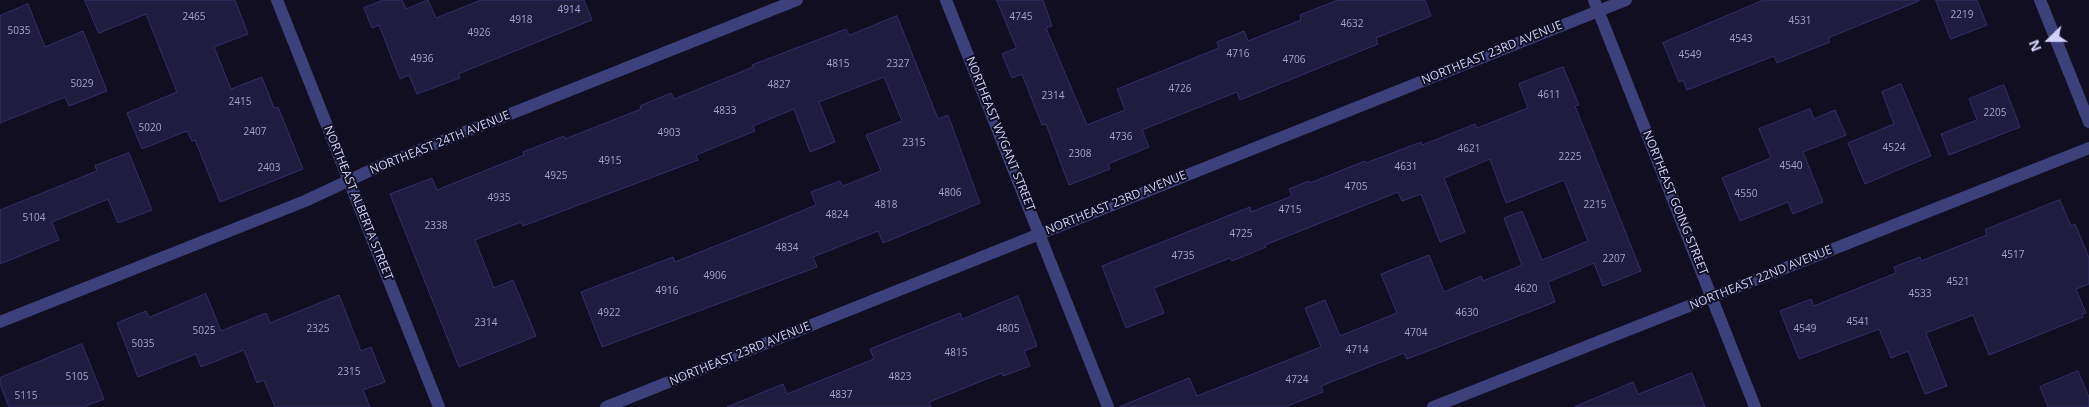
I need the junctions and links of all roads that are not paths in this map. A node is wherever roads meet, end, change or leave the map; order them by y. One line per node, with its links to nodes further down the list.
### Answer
1 (276, 0): 9 (street, NORTHEAST ALBERTA STREET)
2 (797, 0): 9 (street, NORTHEAST 24TH AVENUE)
3 (946, 0): 10 (street, NORTHEAST WYGANT STREET)
4 (1626, 0): 6 (street, NORTHEAST 23RD AVENUE)
5 (2040, 0): 7 (street)
6 (1596, 6): 10 (street, NORTHEAST 23RD AVENUE); 11 (street, NORTHEAST GOING STREET)
7 (2089, 122)
8 (2089, 148): 11 (street, NORTHEAST 22ND AVENUE)
9 (349, 182): 12 (street, NORTHEAST 24TH AVENUE); 13 (street, NORTHEAST ALBERTA STREET)
10 (1039, 234): 14 (street, NORTHEAST 23RD AVENUE); 15 (street, NORTHEAST WYGANT STREET)
11 (1712, 297): 16 (street, NORTHEAST 22ND AVENUE); 17 (street, NORTHEAST GOING STREET)
12 (0, 322)
13 (439, 407)
14 (606, 407)
15 (1108, 407)
16 (1433, 407)
17 (1755, 407)

